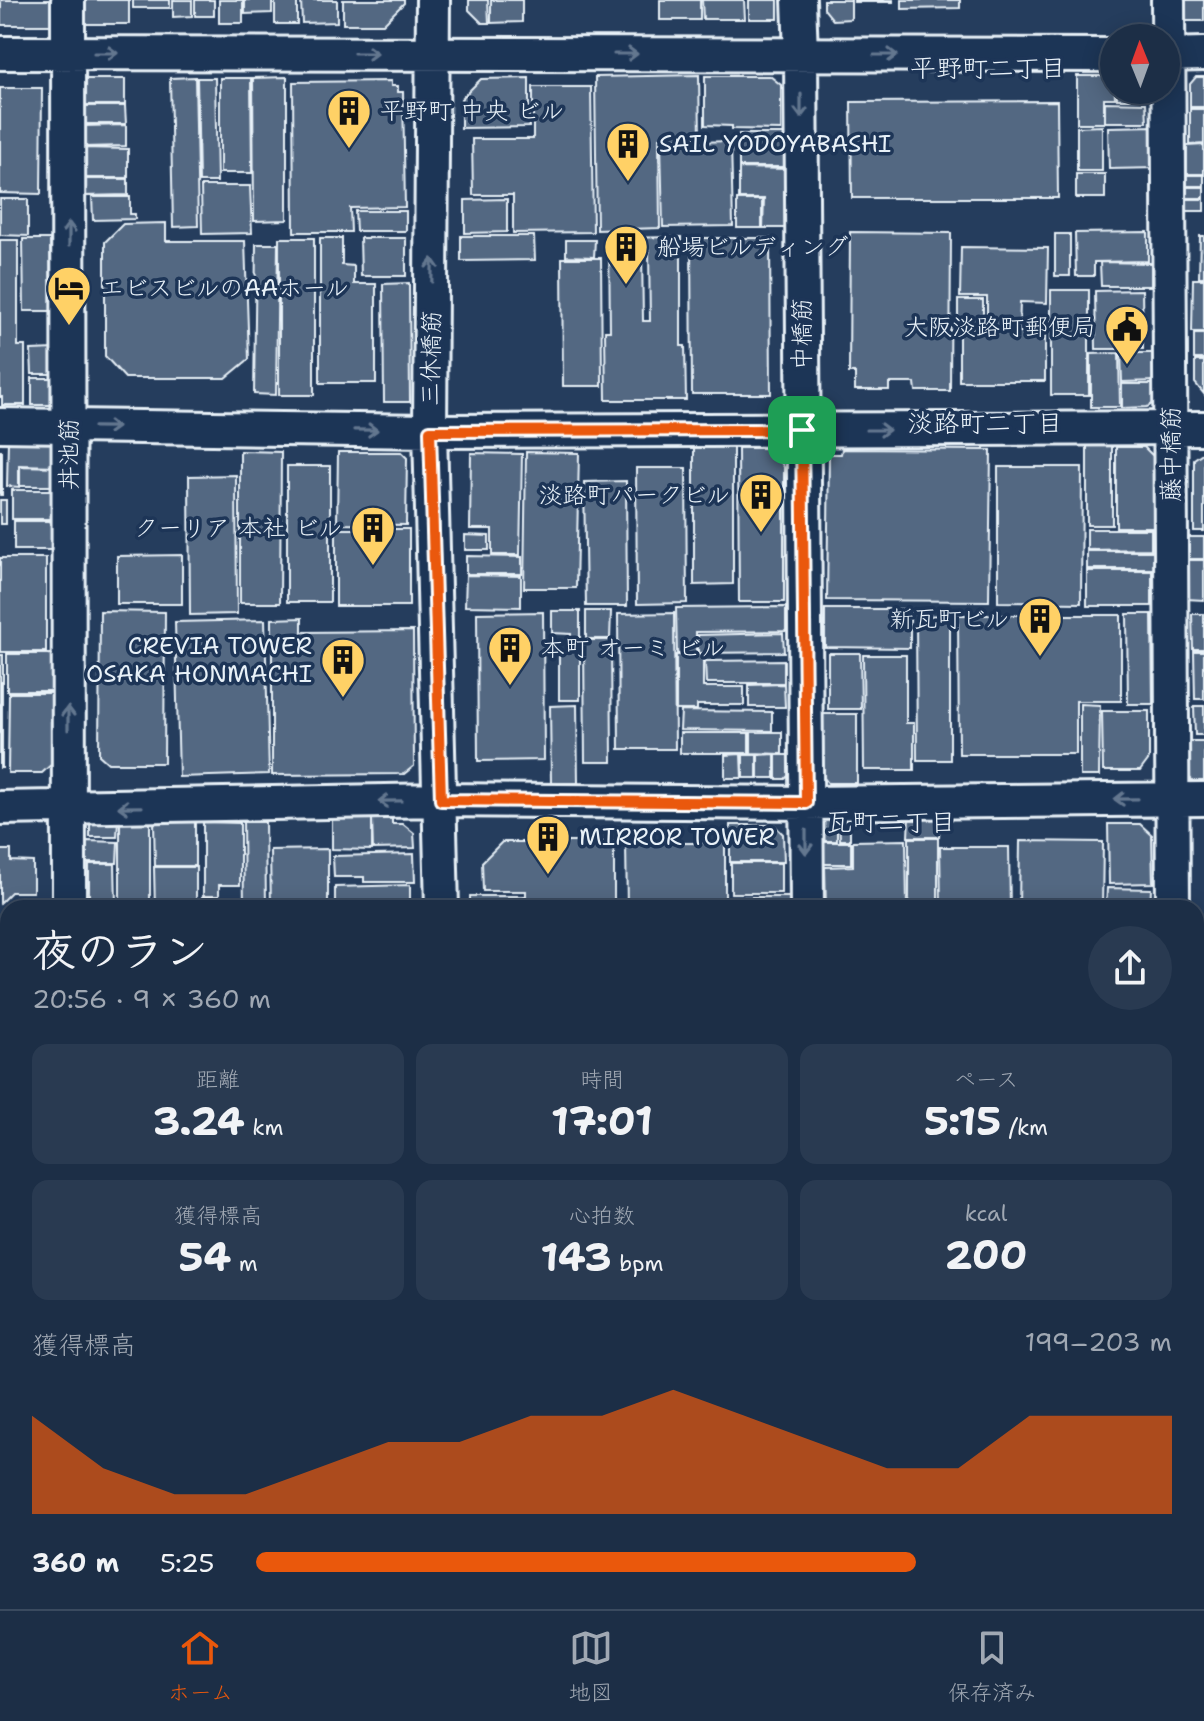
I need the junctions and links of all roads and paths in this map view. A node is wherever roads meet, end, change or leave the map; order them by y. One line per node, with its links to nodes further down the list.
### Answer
1 (68, 0): 7 (street, 丼池筋)
2 (433, 0): 8 (street, 三休橋筋)
3 (799, 0): 9 (street, 中橋筋)
4 (1168, 0): 5 (street, 藤中橋筋)
5 (1168, 24)
6 (0, 53): 7 (street)
7 (68, 53): 8 (street, one-way to 8); 15 (street, 丼池筋, one-way to 7)
8 (434, 53): 9 (street, one-way to 9); 19 (street, 三休橋筋, one-way to 8)
9 (801, 54): 11 (street, one-way to 11); 18 (street, 中橋筋, one-way to 18)
10 (1204, 54): 12 (street)
11 (1100, 55)
12 (1180, 55)
13 (1168, 104): 16 (street, 藤中橋筋)
14 (0, 425): 15 (street)
15 (69, 426): 19 (street, one-way to 19); 24 (street, 丼池筋, one-way to 15)
16 (1171, 428): 17 (street); 18 (street, one-way to 16); 20 (street, 藤中橋筋)
17 (1204, 428)
18 (802, 430): 19 (street); 22 (street, 中橋筋)
19 (430, 431): 21 (street, 三休橋筋)
20 (1188, 799): 22 (street, one-way to 22); 28 (street, 藤中橋筋)
21 (441, 800): 22 (street); 24 (street, one-way to 24); 26 (street, 三休橋筋)
22 (806, 803): 27 (street, 中橋筋, one-way to 27)
23 (0, 808): 24 (street)
24 (67, 809): 25 (street, 丼池筋)
25 (69, 900)
26 (442, 900)
27 (807, 900)
28 (1174, 900)

